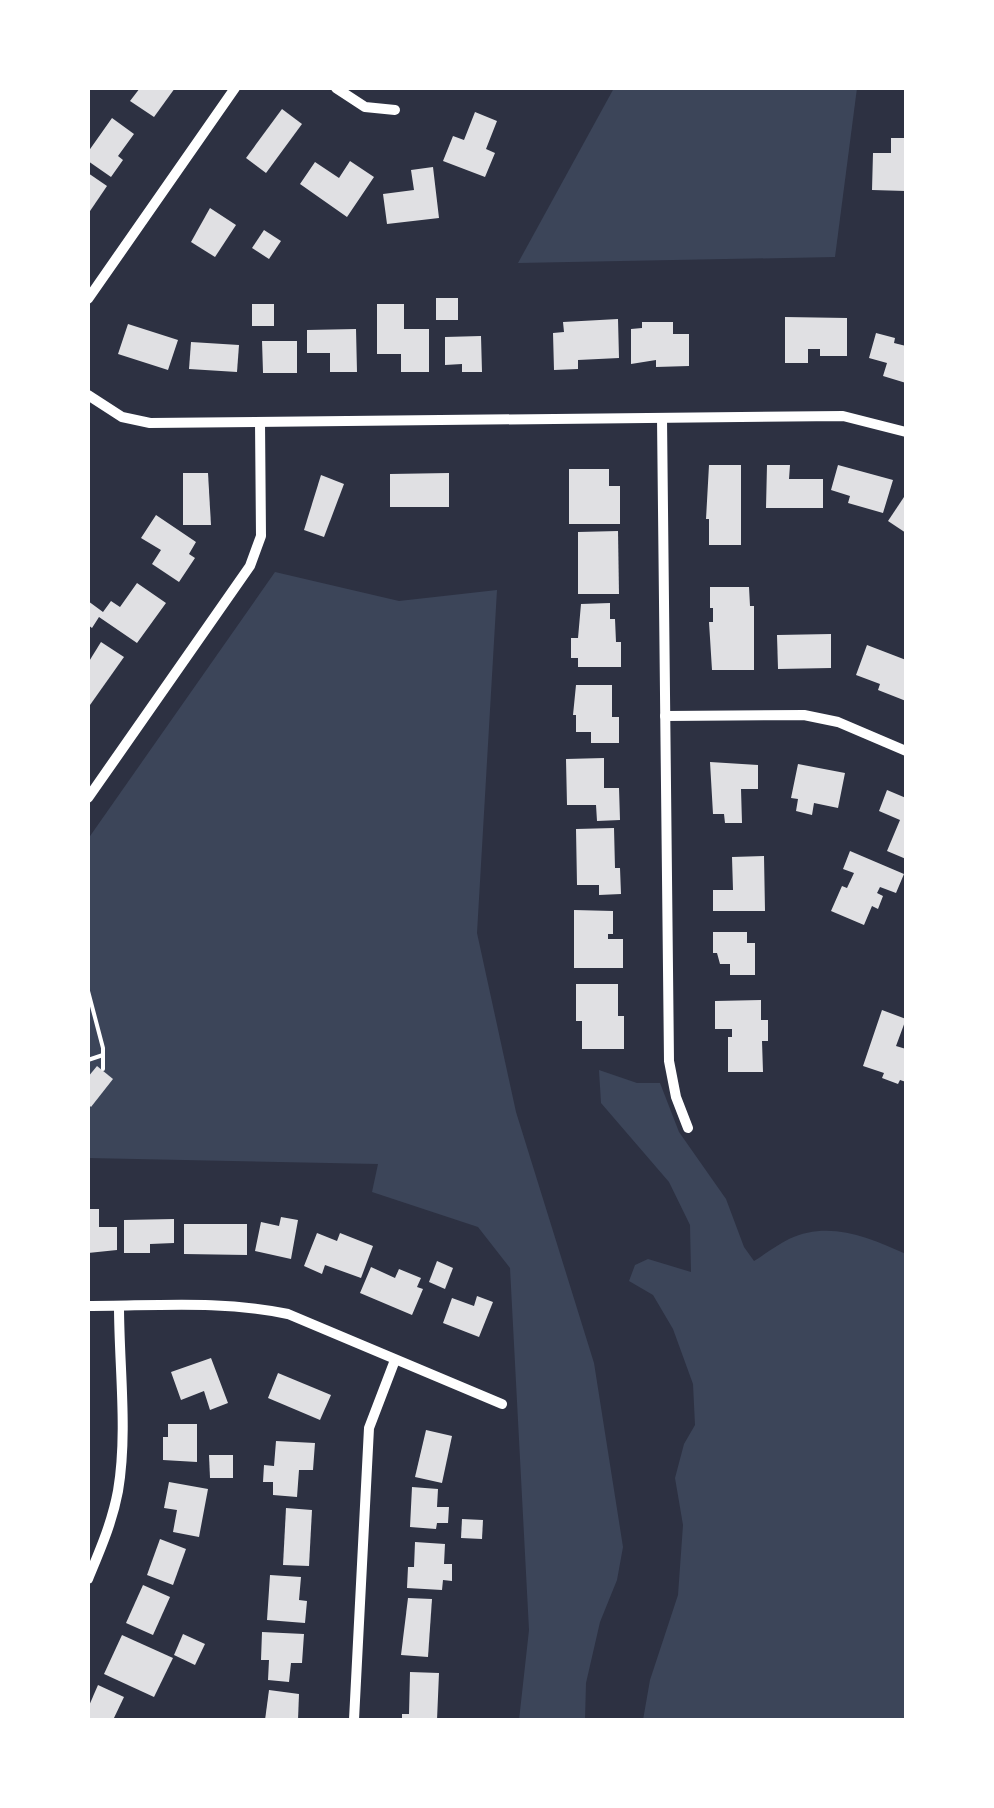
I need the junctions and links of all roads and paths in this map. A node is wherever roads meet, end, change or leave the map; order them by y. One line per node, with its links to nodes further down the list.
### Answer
1 (235, 88): 4 (street)
2 (336, 88): 3 (street)
3 (395, 110)
4 (88, 298)
5 (88, 394): 7 (street)
6 (662, 418): 7 (street); 8 (street); 9 (street)
7 (260, 422): 11 (street)
8 (906, 432)
9 (665, 716): 10 (street); 16 (street)
10 (906, 751)
11 (88, 798)
12 (88, 991): 13 (path)
13 (103, 1055): 14 (path); 15 (path)
14 (88, 1060)
15 (102, 1069)
16 (688, 1128)
17 (88, 1306): 18 (street)
18 (118, 1306): 19 (street); 21 (street)
19 (395, 1360): 20 (street); 22 (street)
20 (502, 1404)
21 (88, 1579)
22 (354, 1720)

